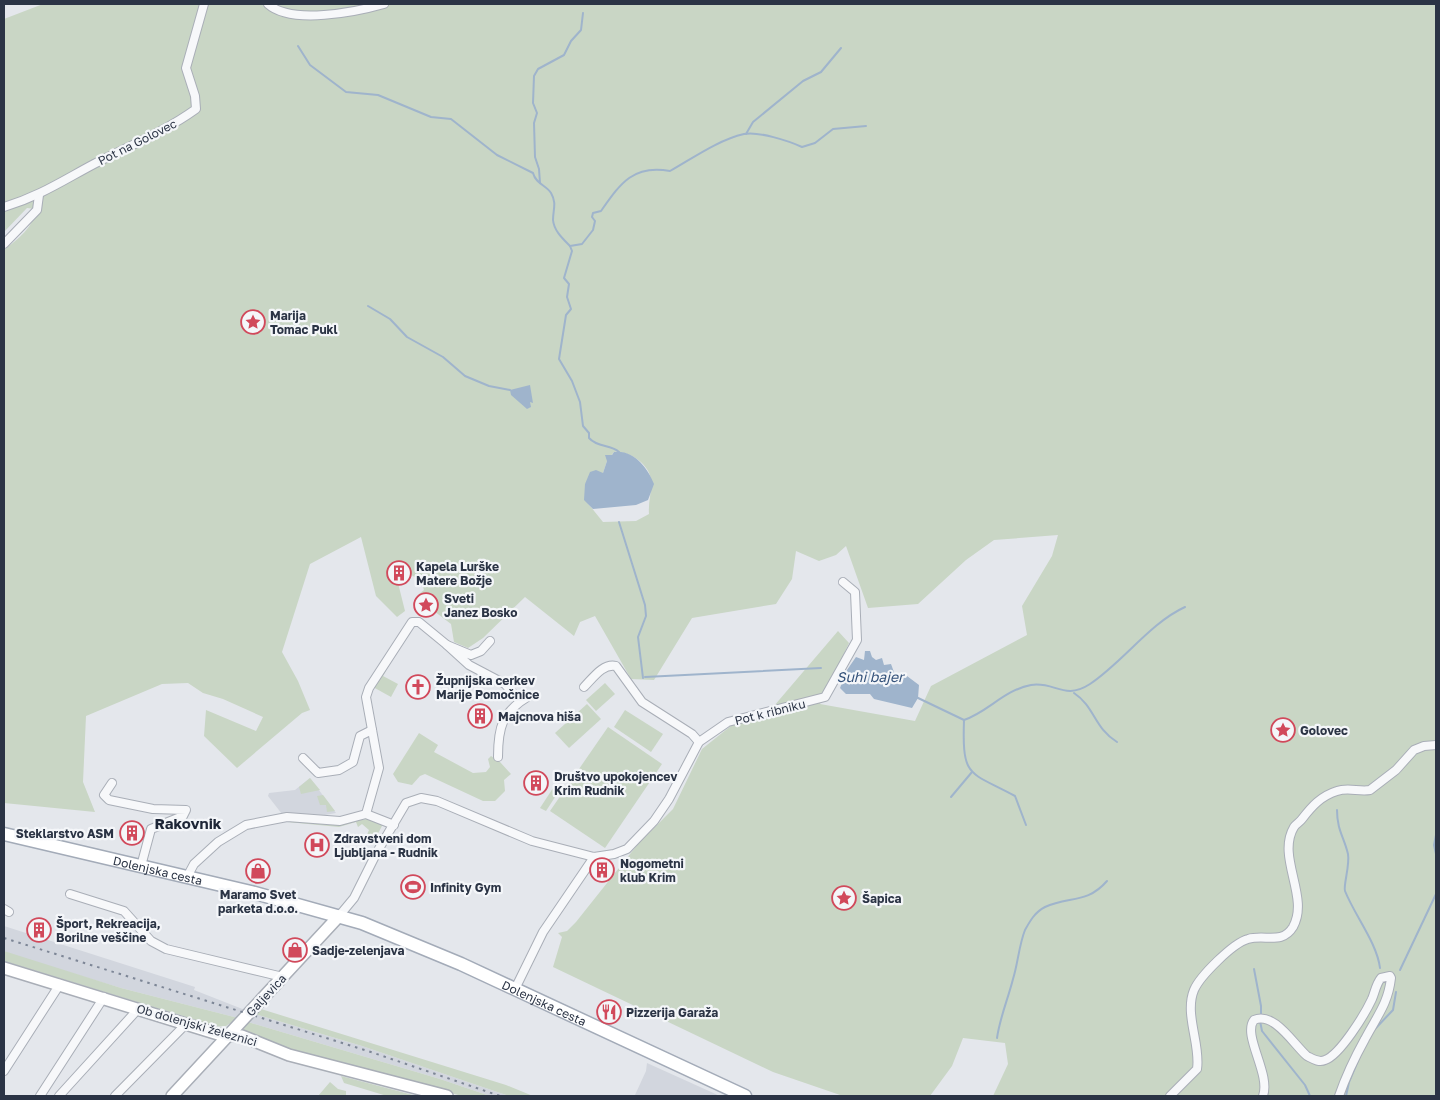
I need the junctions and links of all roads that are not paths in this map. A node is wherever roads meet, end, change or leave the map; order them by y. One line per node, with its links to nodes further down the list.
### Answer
1 (204, 4): 4 (street, Pot na Golovec)
2 (268, 4): 3 (street)
3 (384, 4)
4 (39, 195): 5 (street, Pot na Golovec); 6 (street)
5 (4, 207)
6 (4, 244)
7 (843, 582): 14 (street, Pot k ribniku)
8 (490, 642): 9 (street)
9 (447, 645): 12 (street); 13 (street)
10 (584, 687): 14 (street)
11 (529, 696): 12 (street)
12 (520, 701): 16 (street)
13 (372, 730): 17 (street); 19 (street)
14 (699, 742): 22 (street, Pot k ribniku)
15 (1436, 745): 42 (street)
16 (498, 757)
17 (303, 758)
18 (112, 783): 23 (street)
19 (366, 814): 20 (street); 24 (street)
20 (394, 825): 22 (street); 26 (street)
21 (4, 834): 23 (main road, Dolenjska cesta)
22 (594, 857): 30 (street)
23 (141, 866): 24 (main road, Dolenjska cesta)
24 (187, 877): 26 (main road, Dolenjska cesta)
25 (70, 894): 28 (street)
26 (339, 916): 28 (street, Galjevica); 30 (main road, Dolenjska cesta)
27 (4, 968): 29 (street, Ob dolenjski železnici)
28 (283, 977): 34 (street, Galjevica)
29 (60, 984): 31 (street, Ob dolenjski železnici); 35 (street)
30 (515, 989): 41 (main road, Dolenjska cesta)
31 (104, 997): 32 (street, Ob dolenjski železnici); 36 (street)
32 (139, 1008): 33 (street, Ob dolenjski železnici); 37 (street)
33 (187, 1023): 34 (street, Ob dolenjski železnici); 38 (street)
34 (230, 1035): 39 (street, Galjevica); 40 (street, Ob dolenjski železnici)
35 (4, 1072)
36 (40, 1096)
37 (59, 1096)
38 (116, 1096)
39 (172, 1096)
40 (447, 1096)
41 (745, 1096)
42 (1170, 1096)
43 (1263, 1096): 44 (street)
44 (1339, 1096)

